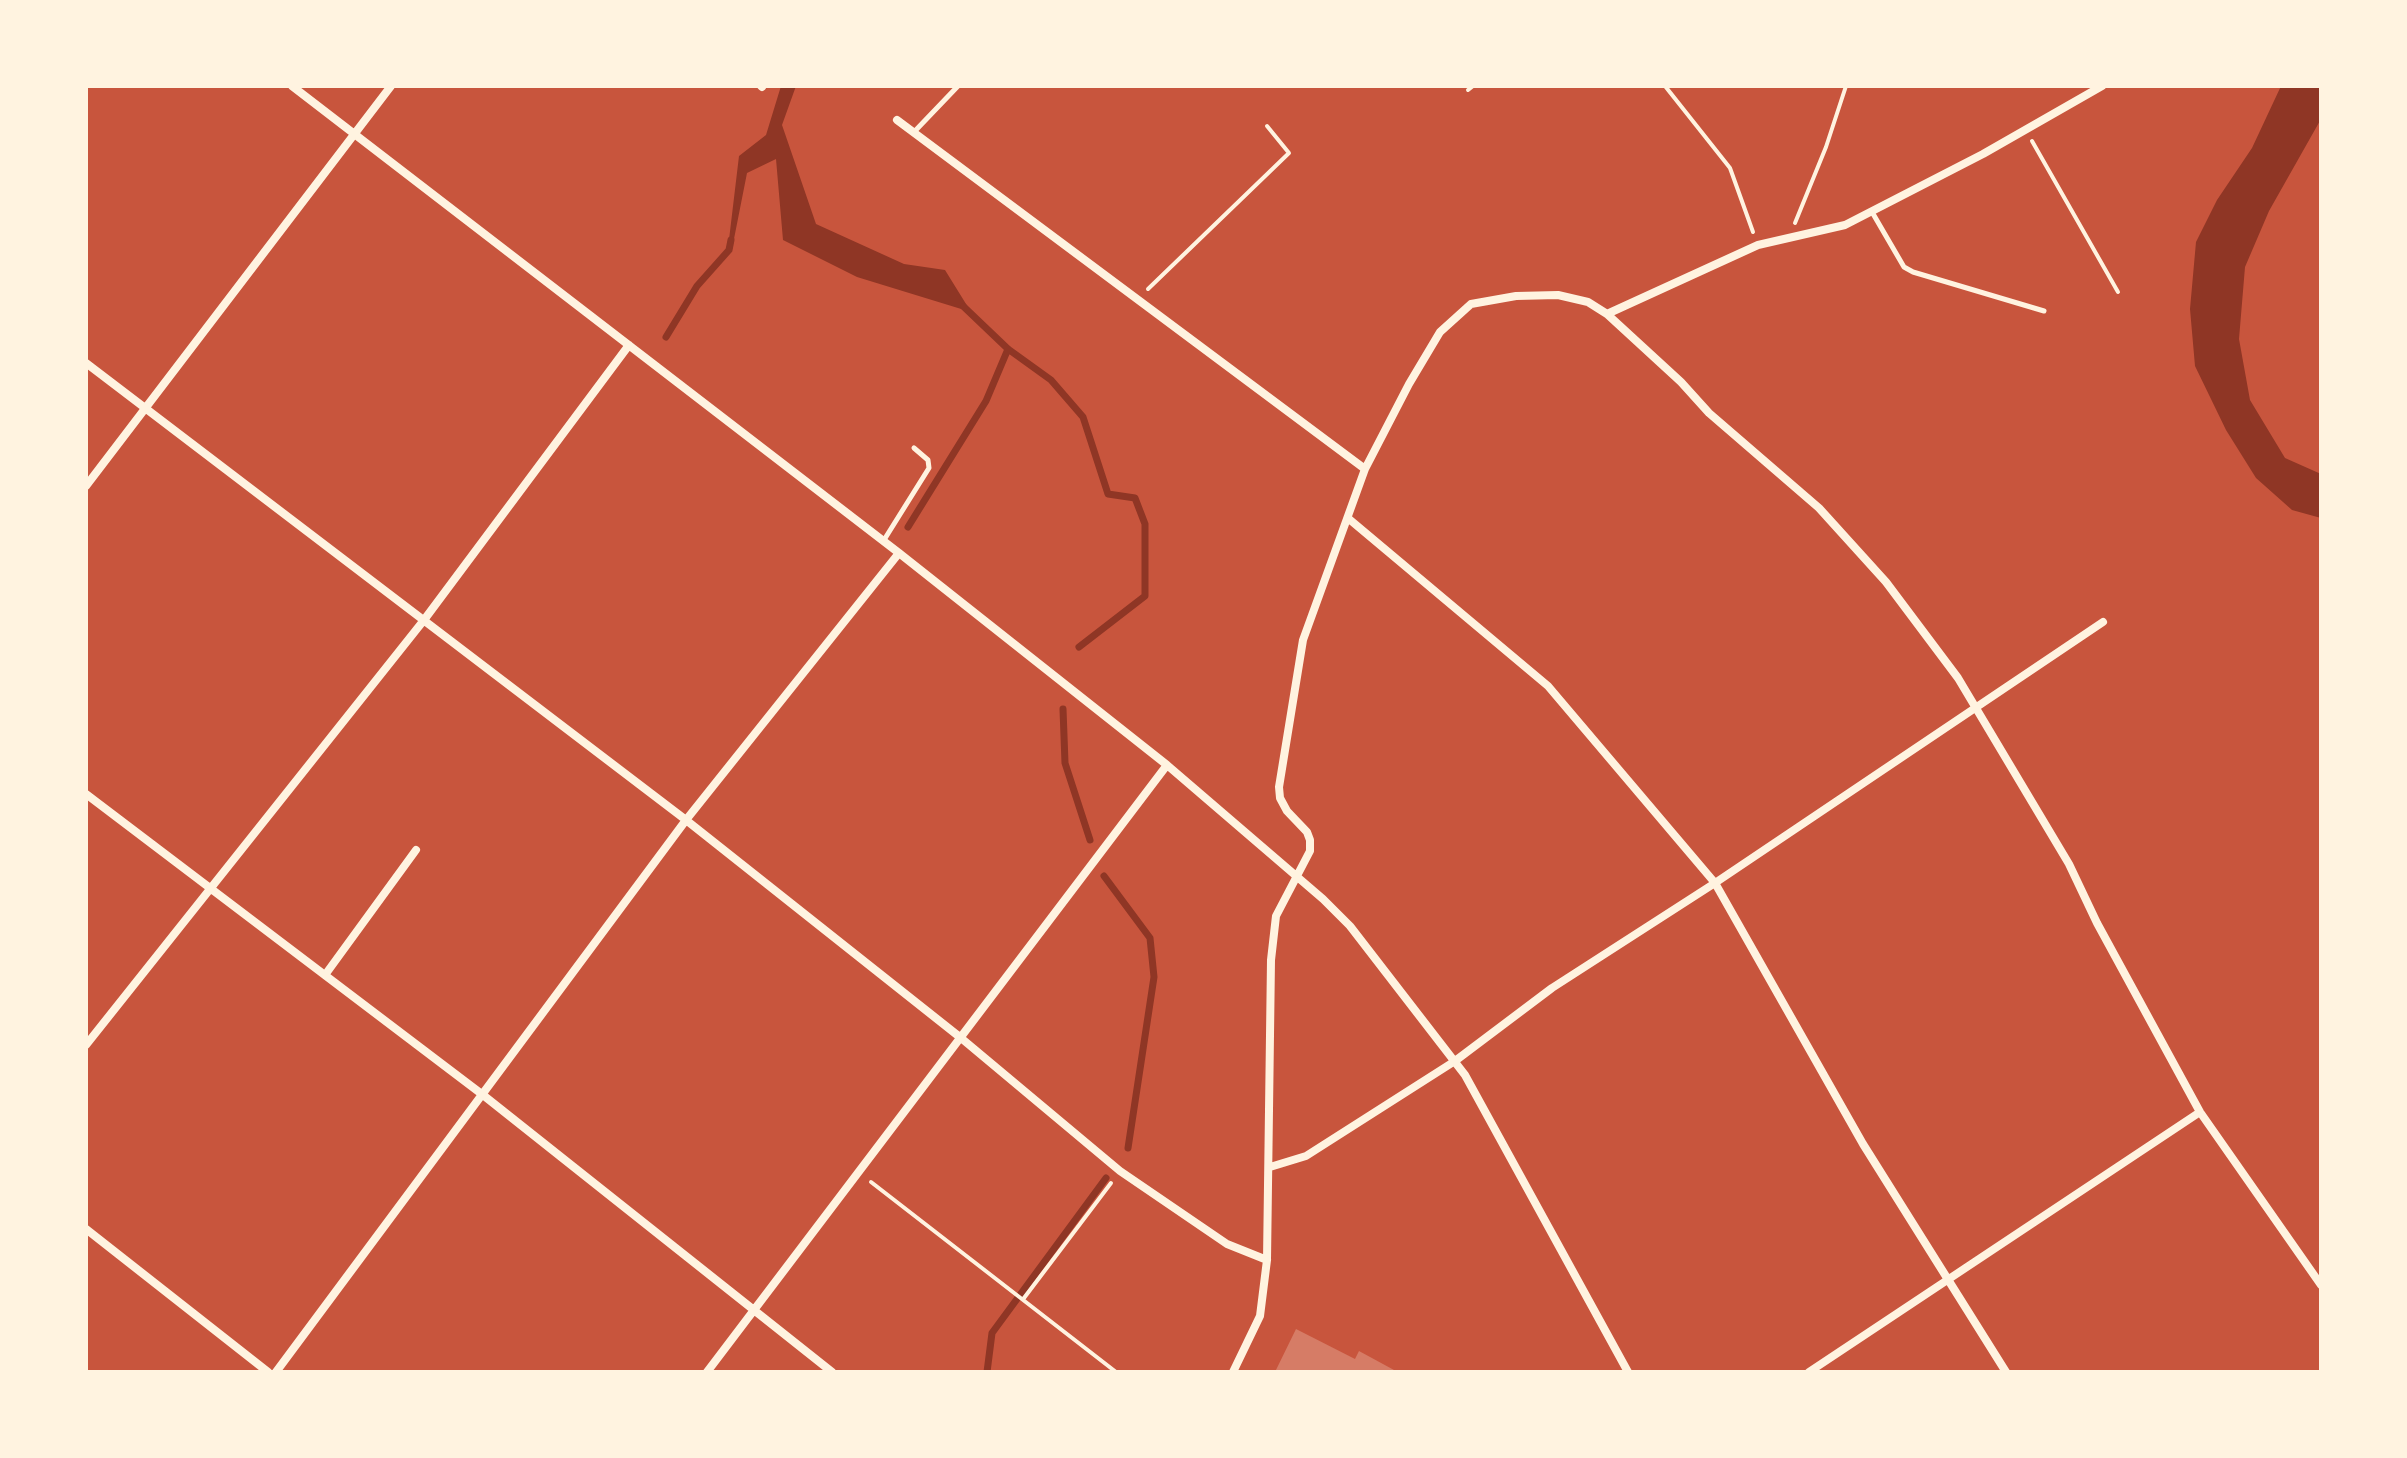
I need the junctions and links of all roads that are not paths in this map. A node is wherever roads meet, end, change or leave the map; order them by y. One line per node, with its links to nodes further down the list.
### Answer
1 (292, 86): 7 (street)
2 (391, 86): 7 (street)
3 (958, 86): 6 (lane)
4 (2102, 86): 8 (street)
5 (897, 120): 6 (street)
6 (913, 132): 15 (street)
7 (355, 134): 11 (street); 13 (street)
8 (1872, 211): 9 (lane); 10 (street)
9 (2044, 311)
10 (1607, 314): 15 (street); 22 (street)
11 (629, 345): 18 (street); 20 (street)
12 (86, 363): 13 (street)
13 (147, 409): 16 (street); 20 (street)
14 (914, 448): 18 (lane)
15 (1365, 469): 17 (street)
16 (86, 486)
17 (1349, 519): 27 (street); 28 (street)
18 (883, 541): 19 (street)
19 (899, 553): 23 (street); 25 (street)
20 (424, 620): 25 (street); 29 (street)
21 (2103, 622): 22 (street)
22 (1976, 707): 28 (street); 35 (street)
23 (1167, 765): 27 (street); 31 (street)
24 (86, 794): 29 (street)
25 (686, 820): 31 (street); 34 (street)
26 (416, 850): 30 (street)
27 (1297, 875): 33 (street); 36 (street)
28 (1715, 883): 33 (street); 39 (street)
29 (210, 888): 30 (street); 32 (street)
30 (325, 975): 34 (street)
31 (961, 1038): 38 (street); 41 (street)
32 (86, 1045)
33 (1455, 1061): 36 (street); 47 (street)
34 (483, 1095): 41 (street); 43 (street)
35 (2200, 1112): 39 (street); 40 (street)
36 (1270, 1167): 38 (street)
37 (86, 1229): 42 (street)
38 (1267, 1260): 46 (street)
39 (1947, 1280): 48 (street); 49 (street)
40 (2321, 1285)
41 (754, 1312): 44 (street); 45 (street)
42 (268, 1372)
43 (276, 1372)
44 (707, 1372)
45 (832, 1372)
46 (1233, 1372)
47 (1628, 1372)
48 (1809, 1372)
49 (2006, 1372)

